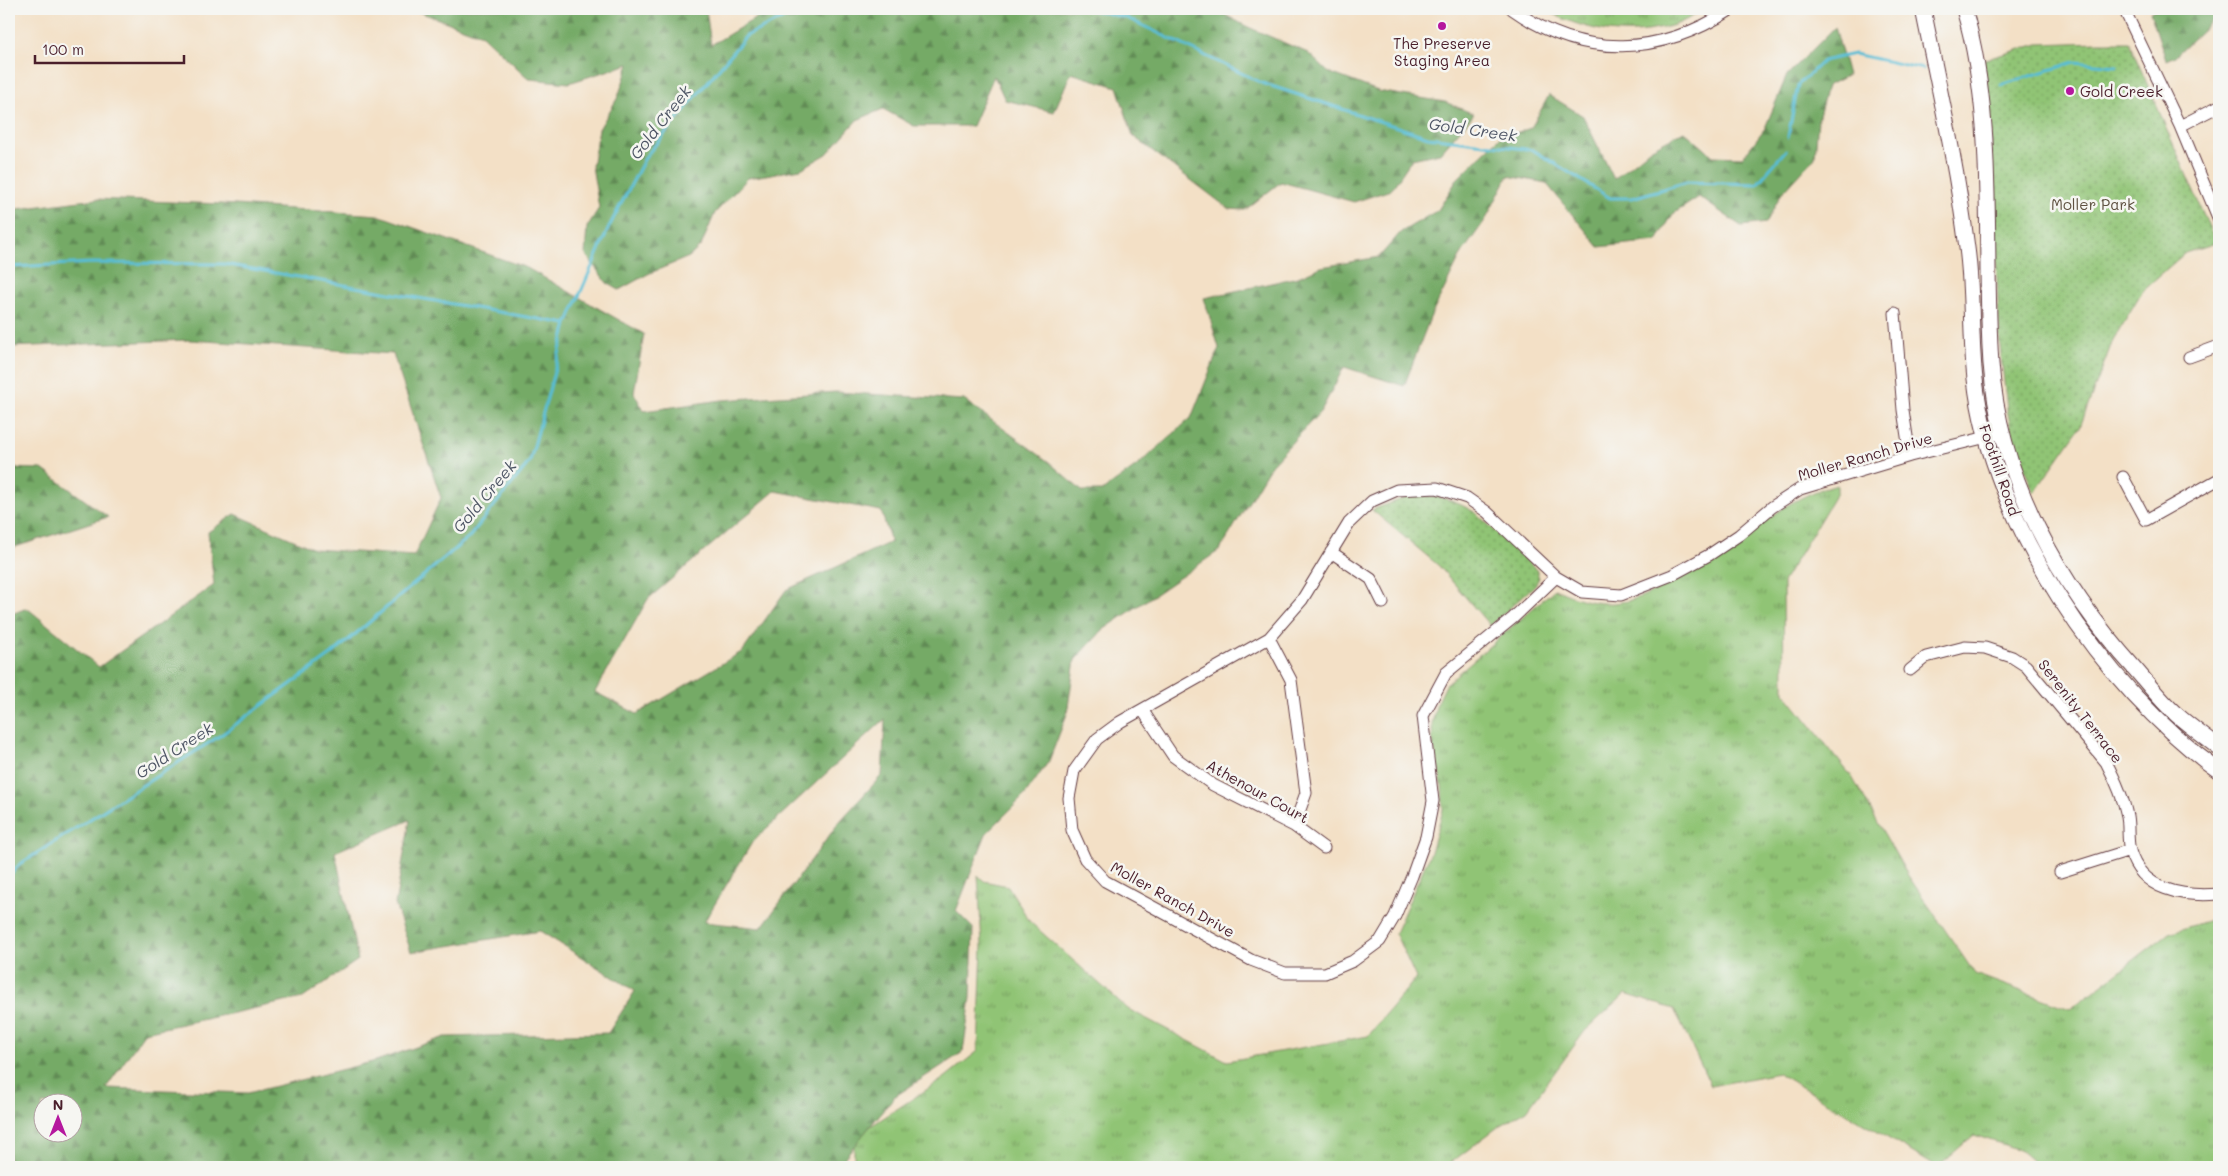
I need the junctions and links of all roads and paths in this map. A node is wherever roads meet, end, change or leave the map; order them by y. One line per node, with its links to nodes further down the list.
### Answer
1 (1512, 9): 2 (street)
2 (1732, 9)
3 (1923, 9): 13 (main road, Foothill Road)
4 (1964, 9): 12 (main road, Foothill Road)
5 (2124, 9): 7 (street)
6 (2219, 106): 7 (street)
7 (2180, 126): 8 (street)
8 (2219, 220)
9 (1896, 313): 14 (street)
10 (2219, 346): 11 (street)
11 (2189, 357)
12 (2003, 434): 13 (street, Moller Ranch Drive); 23 (main road, Foothill Road)
13 (1986, 439): 14 (street, Moller Ranch Drive); 24 (main road, Foothill Road)
14 (1910, 456): 18 (street, Moller Ranch Drive)
15 (2123, 477): 16 (street)
16 (2219, 479)
17 (1331, 552): 18 (street, Moller Ranch Drive); 19 (street); 20 (street, Moller Ranch Drive)
18 (1556, 577): 22 (street, Moller Ranch Drive)
19 (1383, 603)
20 (1269, 638): 22 (street, Moller Ranch Drive); 25 (street)
21 (1910, 670): 27 (street, Serenity Terrace)
22 (1143, 711): 25 (street, Athenour Court)
23 (2219, 748)
24 (2219, 771)
25 (1294, 826): 26 (street, Athenour Court)
26 (1324, 848)
27 (2130, 850): 28 (street); 29 (street, Serenity Terrace)
28 (2060, 872)
29 (2219, 894)

